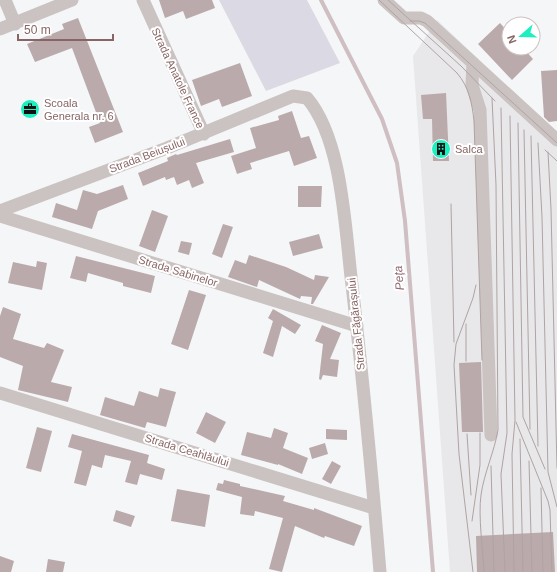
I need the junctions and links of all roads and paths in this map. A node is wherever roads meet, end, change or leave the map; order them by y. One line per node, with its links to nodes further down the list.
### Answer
1 (5, 0): 5 (street)
2 (72, 0): 5 (street)
3 (142, 0): 9 (street, Strada Anatole France)
4 (384, 0): 7 (street)
5 (16, 24): 6 (street)
6 (0, 29)
7 (473, 63): 10 (street); 15 (street)
8 (293, 96): 9 (street, Strada Beiușului); 13 (street, Strada Făgărașului)
9 (204, 134): 11 (street, Strada Beiușului)
10 (557, 140)
11 (0, 211)
12 (0, 216): 13 (street, Strada Sabinelor)
13 (357, 326): 16 (street, Strada Făgărașului)
14 (0, 392): 16 (street, Strada Ceahlăului)
15 (492, 436)
16 (374, 508): 17 (street, Strada Făgărașului)
17 (380, 572)

